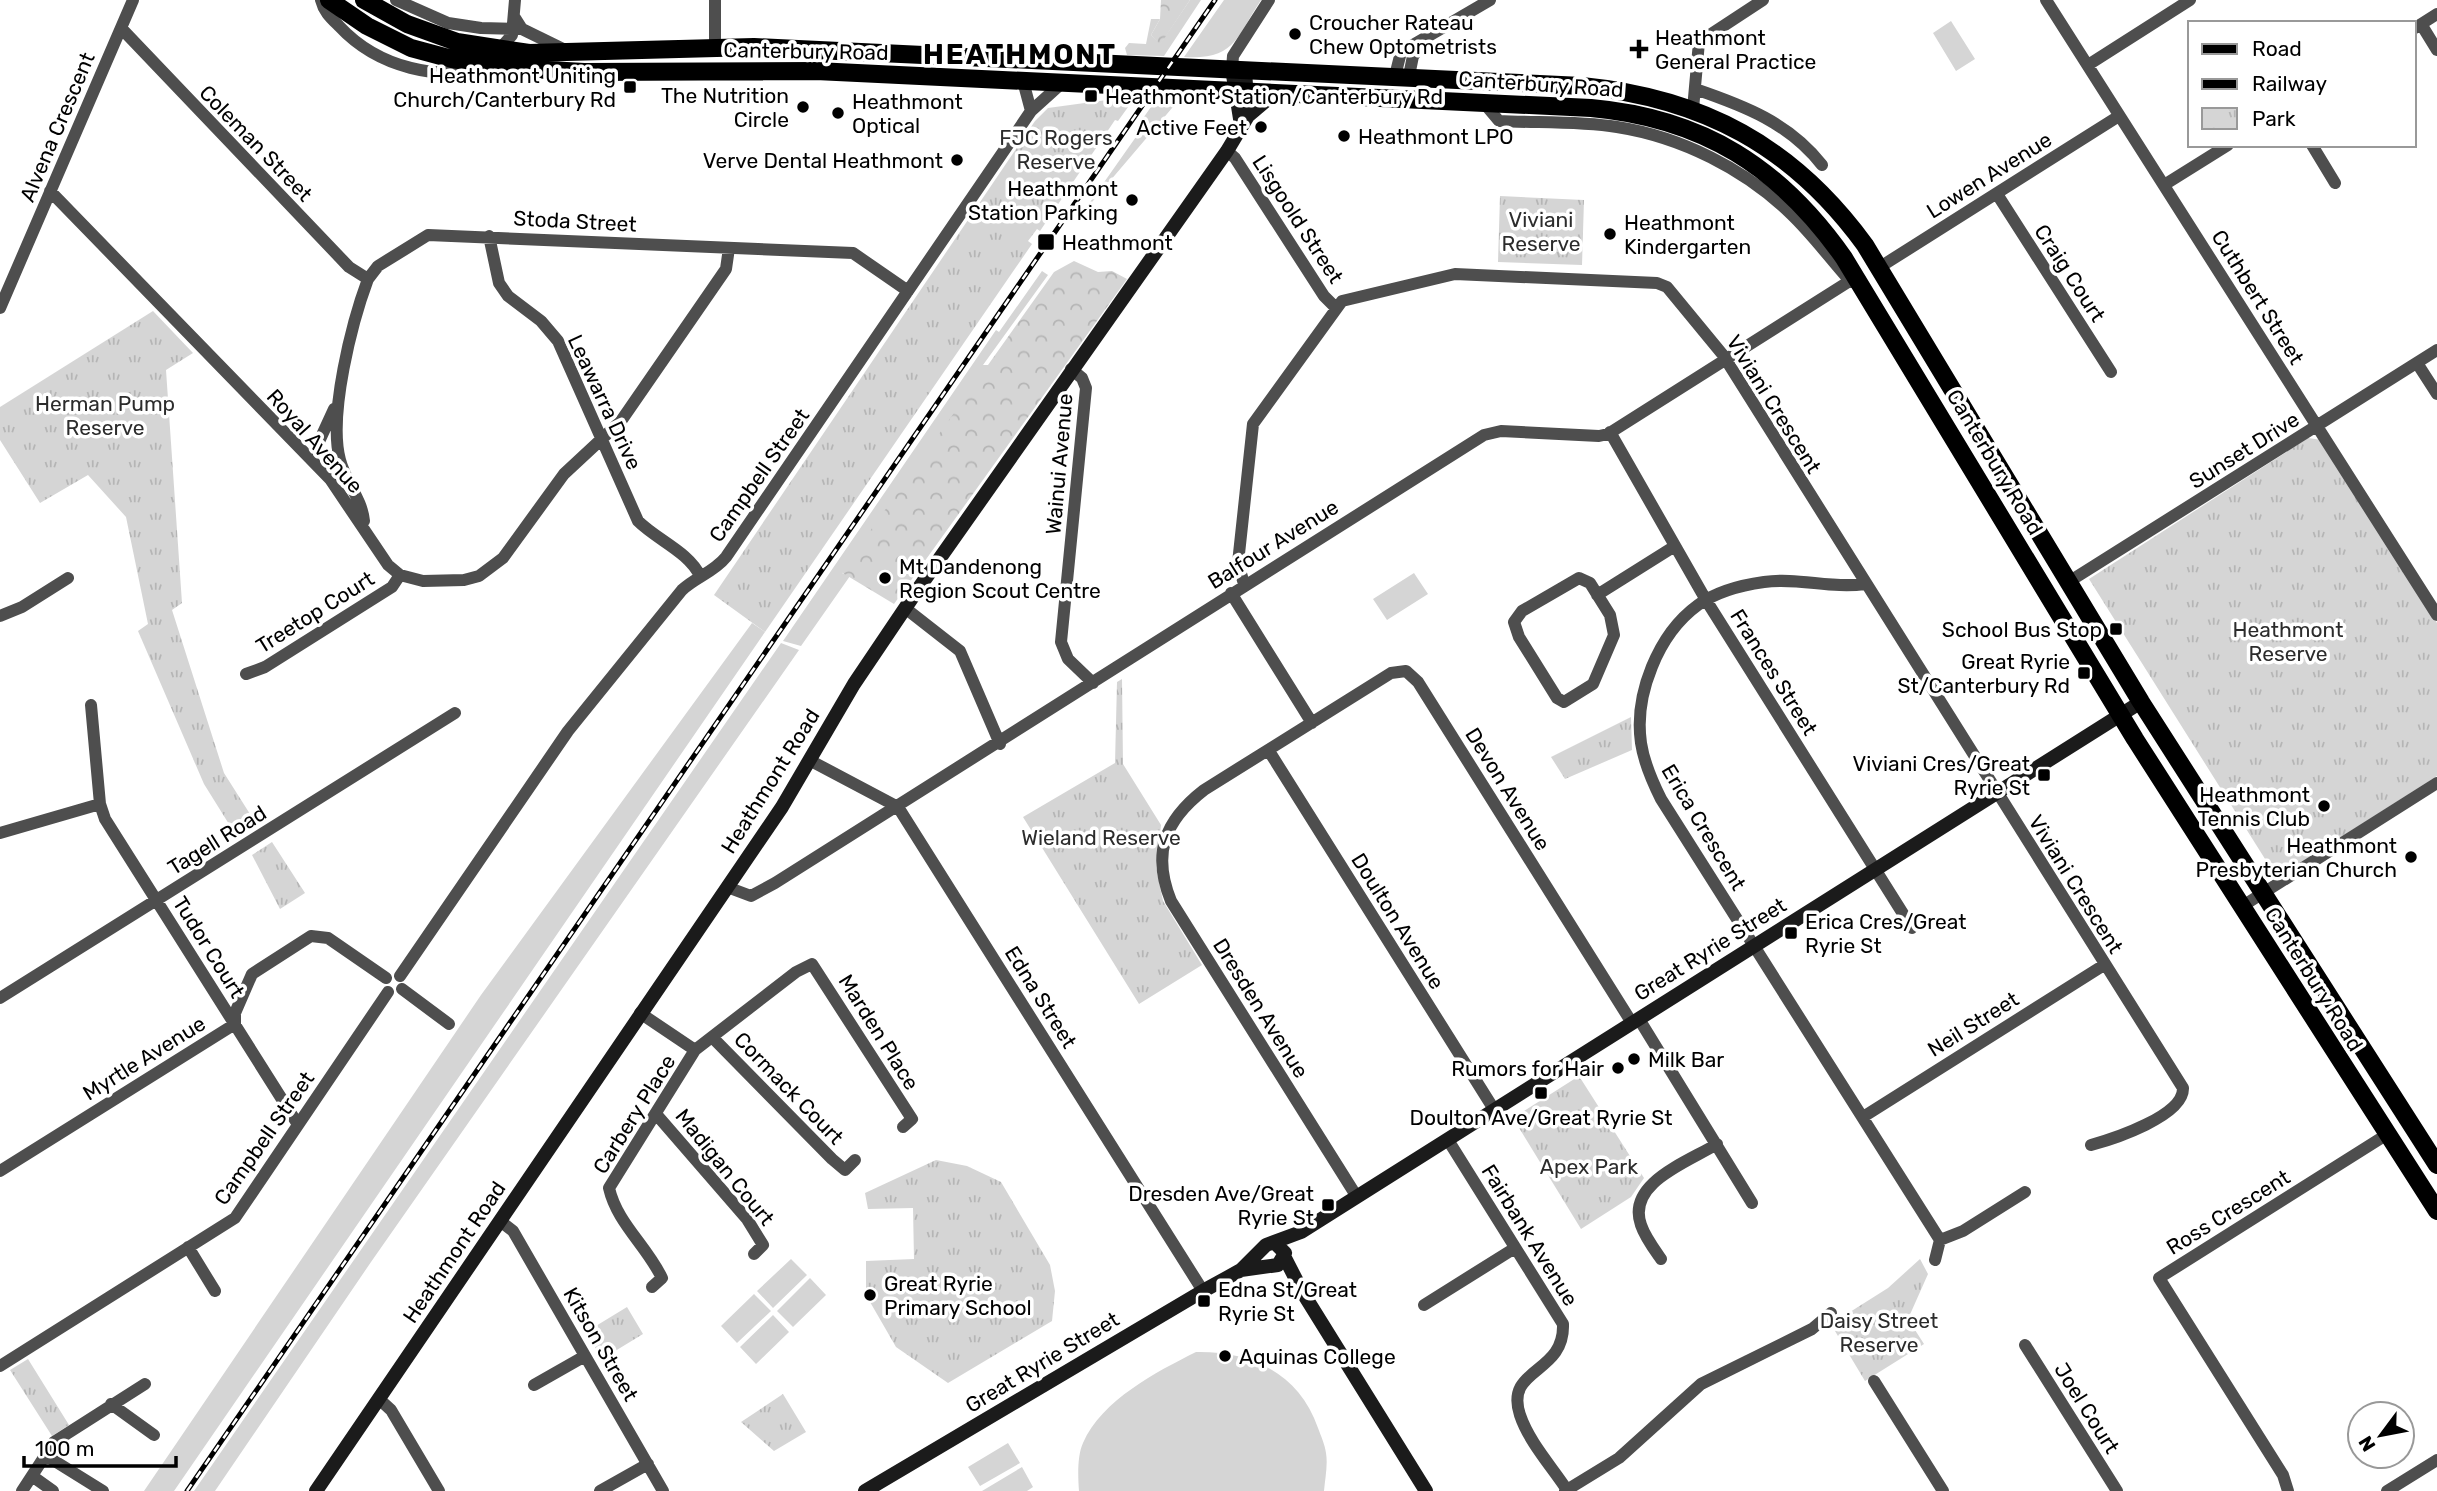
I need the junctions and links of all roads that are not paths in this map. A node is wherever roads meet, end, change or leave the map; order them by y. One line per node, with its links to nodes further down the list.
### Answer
1 (132, 0): 16 (street, Alvena Crescent)
2 (321, 0): 21 (street)
3 (329, 0): 21 (main road, Canterbury Road)
4 (364, 0): 21 (main road, Canterbury Road)
5 (396, 0): 14 (street)
6 (516, 0): 14 (street)
7 (715, 0): 17 (street)
8 (1269, 0): 24 (street)
9 (1490, 0): 27 (street)
10 (1763, 0): 31 (street)
11 (2046, 0): 23 (street, Cuthbert Street)
12 (2190, 0): 23 (street)
13 (2437, 14): 15 (street)
14 (517, 25): 19 (street); 21 (street)
15 (2418, 27): 18 (street)
16 (121, 28): 45 (street, Alvena Crescent); 50 (street, Coleman Street)
17 (715, 46): 19 (main road, Canterbury Road); 20 (main road, Canterbury Road); 25 (main road)
18 (2437, 50)
19 (572, 54): 21 (main road, Canterbury Road)
20 (901, 55): 22 (main road, Canterbury Road); 26 (main road)
21 (498, 58): 25 (main road, Canterbury Road)
22 (1102, 64): 24 (main road, Canterbury Road); 30 (main road)
23 (2088, 65): 37 (street, Cuthbert Street)
24 (1238, 69): 27 (main road, Canterbury Road); 32 (street)
25 (715, 72): 26 (main road, Canterbury Road)
26 (900, 76): 28 (main road, Canterbury Road)
27 (1402, 76): 34 (main road); 35 (main road, Canterbury Road)
28 (1023, 81): 29 (main road, Canterbury Road); 36 (street)
29 (1062, 83): 30 (main road, Canterbury Road); 36 (street, Campbell Street)
30 (1112, 85): 32 (main road, Canterbury Road)
31 (1695, 89): 35 (street); 42 (street)
32 (1240, 92): 33 (main road, Canterbury Road); 38 (street)
33 (1275, 93): 34 (main road, Canterbury Road); 38 (street, Heathmont Road)
34 (1400, 106): 51 (main road, Canterbury Road)
35 (1693, 109): 49 (main road, Canterbury Road)
36 (1031, 111): 52 (street, Campbell Street)
37 (2119, 116): 44 (street, Cuthbert Street); 46 (street, Lowen Avenue)
38 (1245, 121): 41 (street, Heathmont Road)
39 (2225, 147): 44 (street)
40 (2313, 147): 43 (street)
41 (1227, 151): 54 (street, Lisgoold Street); 58 (street, Heathmont Road)
42 (1822, 165)
43 (2335, 183)
44 (2164, 185): 62 (street, Cuthbert Street)
45 (51, 191): 53 (street, Alvena Crescent); 65 (street, Royal Avenue)
46 (1997, 194): 49 (street, Lowen Avenue); 59 (street, Craig Court)
47 (489, 236): 48 (street, Stoda Street); 50 (street, Stoda Street); 64 (street, Leawarra Drive)
48 (729, 247): 52 (street, Stoda Street); 64 (street)
49 (1880, 267): 72 (main road, Canterbury Road)
50 (368, 279): 61 (street)
51 (1853, 279): 56 (street, Balfour Avenue); 69 (main road, Canterbury Road)
52 (908, 291): 70 (street, Campbell Street)
53 (0, 308)
54 (1336, 308): 56 (street, Viviani Crescent); 73 (street, Viviani Crescent)
55 (2437, 350): 57 (street, Sunset Drive)
56 (1725, 361): 63 (street, Balfour Avenue); 74 (street, Viviani Crescent)
57 (2417, 363): 60 (street); 62 (street, Sunset Drive)
58 (1072, 369): 78 (street, Heathmont Road); 83 (street, Wainui Avenue)
59 (2111, 372)
60 (2437, 394)
61 (338, 399): 65 (street); 66 (street)
62 (2319, 425): 72 (street, Sunset Drive); 79 (street, Cuthbert Street)
63 (1610, 432): 67 (street, Frances Street); 73 (street, Balfour Avenue)
64 (601, 439): 68 (street); 70 (street, Leawarra Drive)
65 (311, 459): 66 (street, Royal Avenue)
66 (366, 531): 68 (street, Royal Avenue)
67 (1675, 546): 76 (street); 77 (street, Frances Street)
68 (400, 575): 82 (street, Treetop Court)
69 (2036, 575): 72 (main road); 81 (main road, Canterbury Road)
70 (700, 576): 106 (street, Campbell Street)
71 (68, 578): 80 (street)
72 (2070, 581): 81 (main road); 84 (main road, Canterbury Road)
73 (1244, 584): 75 (street, Balfour Avenue)
74 (1865, 584): 77 (street, Erica Crescent); 93 (street, Viviani Crescent)
75 (1231, 593): 83 (street, Balfour Avenue); 88 (street)
76 (1598, 595): 76 (street)
77 (1706, 600): 97 (street, Frances Street); 103 (street, Erica Crescent)
78 (905, 608): 89 (street); 91 (street, Heathmont Road)
79 (2437, 615)
80 (0, 616)
81 (2074, 641): 87 (main road, Canterbury Road)
82 (246, 674)
83 (1093, 683): 89 (street, Balfour Avenue)
84 (2141, 702): 87 (street, Great Ryrie Street); 99 (main road, Canterbury Road)
85 (91, 705): 94 (street, Tudor Court)
86 (454, 713): 100 (street, Tagell Road)
87 (2121, 715): 93 (street, Great Ryrie Street); 101 (main road, Canterbury Road)
88 (1312, 723): 90 (street); 110 (street, Devon Avenue)
89 (1000, 744): 95 (street, Balfour Avenue)
90 (1269, 751): 115 (street, Doulton Avenue); 128 (street, Dresden Avenue)
91 (811, 761): 95 (street, Edna Street); 98 (street, Heathmont Road)
92 (2437, 783): 99 (street)
93 (1997, 794): 97 (street, Great Ryrie Street); 104 (street, Viviani Crescent)
94 (100, 804): 96 (street); 100 (street, Tudor Court)
95 (898, 807): 98 (street, Balfour Avenue); 143 (street, Edna Street)
96 (0, 833)
97 (1875, 870): 102 (street, Frances Street); 103 (street, Great Ryrie Street)
98 (727, 887): 109 (street, Heathmont Road)
99 (2263, 893): 101 (street); 125 (main road, Canterbury Road)
100 (157, 900): 108 (street, Tagell Road); 111 (street, Tudor Court)
101 (2241, 907): 120 (main road, Canterbury Road)
102 (1912, 928)
103 (1754, 946): 110 (street, Great Ryrie Street); 117 (street, Erica Crescent)
104 (2104, 965): 117 (street, Neil Street); 123 (street, Viviani Crescent)
105 (386, 978): 106 (street); 107 (street); 111 (street, Myrtle Avenue)
106 (401, 983): 107 (street); 112 (street)
107 (388, 992): 119 (street, Campbell Street)
108 (0, 999)
109 (640, 1013): 114 (street, Carbery Place); 131 (street, Heathmont Road)
110 (1635, 1021): 115 (street, Great Ryrie Street); 122 (street)
111 (235, 1024): 119 (street, Tudor Court); 126 (street, Myrtle Avenue)
112 (449, 1024)
113 (712, 1037): 114 (street, Cormack Court); 118 (street, Marden Place); 124 (street, Cormack Court)
114 (695, 1050): 116 (street, Carbery Place)
115 (1495, 1111): 121 (street, Great Ryrie Street)
116 (656, 1114): 133 (street, Madigan Court); 141 (street, Carbery Place)
117 (1863, 1117): 132 (street, Erica Crescent)
118 (912, 1120)
119 (298, 1124): 134 (street, Campbell Street)
120 (2386, 1135): 130 (main road, Canterbury Road); 172 (street, Ross Crescent)
121 (1448, 1140): 128 (street, Great Ryrie Street); 135 (street, Fairbank Avenue)
122 (1717, 1144): 129 (street); 137 (street)
123 (2091, 1144)
124 (855, 1160)
125 (2437, 1165)
126 (0, 1171)
127 (2025, 1192): 132 (street)
128 (1357, 1197): 136 (street, Great Ryrie Street)
129 (1752, 1203)
130 (2437, 1211)
131 (500, 1221): 148 (street, Kitson Street); 153 (street, Heathmont Road)
132 (1940, 1240): 138 (street)
133 (763, 1246)
134 (188, 1247): 142 (street); 149 (street, Campbell Street)
135 (1515, 1248): 145 (street); 169 (street, Fairbank Avenue)
136 (1277, 1251): 139 (street, Great Ryrie Street); 140 (street, Great Ryrie Street); 144 (street)
137 (1661, 1259)
138 (1935, 1260)
139 (1269, 1265): 140 (street, Great Ryrie Street); 144 (street)
140 (1241, 1270): 143 (street, Great Ryrie Street)
141 (652, 1287)
142 (215, 1291)
143 (1203, 1291): 167 (street, Great Ryrie Street)
144 (1303, 1293): 168 (street)
145 (1424, 1306)
146 (1831, 1313): 169 (street)
147 (2025, 1345): 171 (street, Joel Court)
148 (585, 1356): 152 (street); 158 (street, Kitson Street)
149 (0, 1366)
150 (1874, 1381): 170 (street)
151 (145, 1384): 154 (street)
152 (534, 1385)
153 (379, 1399): 163 (street, Heathmont Road); 164 (street)
154 (111, 1404): 155 (street); 156 (street)
155 (154, 1435)
156 (45, 1455): 159 (street); 162 (street)
157 (2437, 1460): 173 (street)
158 (648, 1464): 165 (street); 166 (street, Kitson Street)
159 (32, 1476): 160 (street); 161 (street)
160 (22, 1491)
161 (53, 1491)
162 (103, 1491)
163 (316, 1491)
164 (439, 1491)
165 (600, 1491)
166 (663, 1491)
167 (865, 1491)
168 (1426, 1491)
169 (1566, 1491)
170 (1943, 1491)
171 (2117, 1491)
172 (2288, 1491)
173 (2389, 1491)

